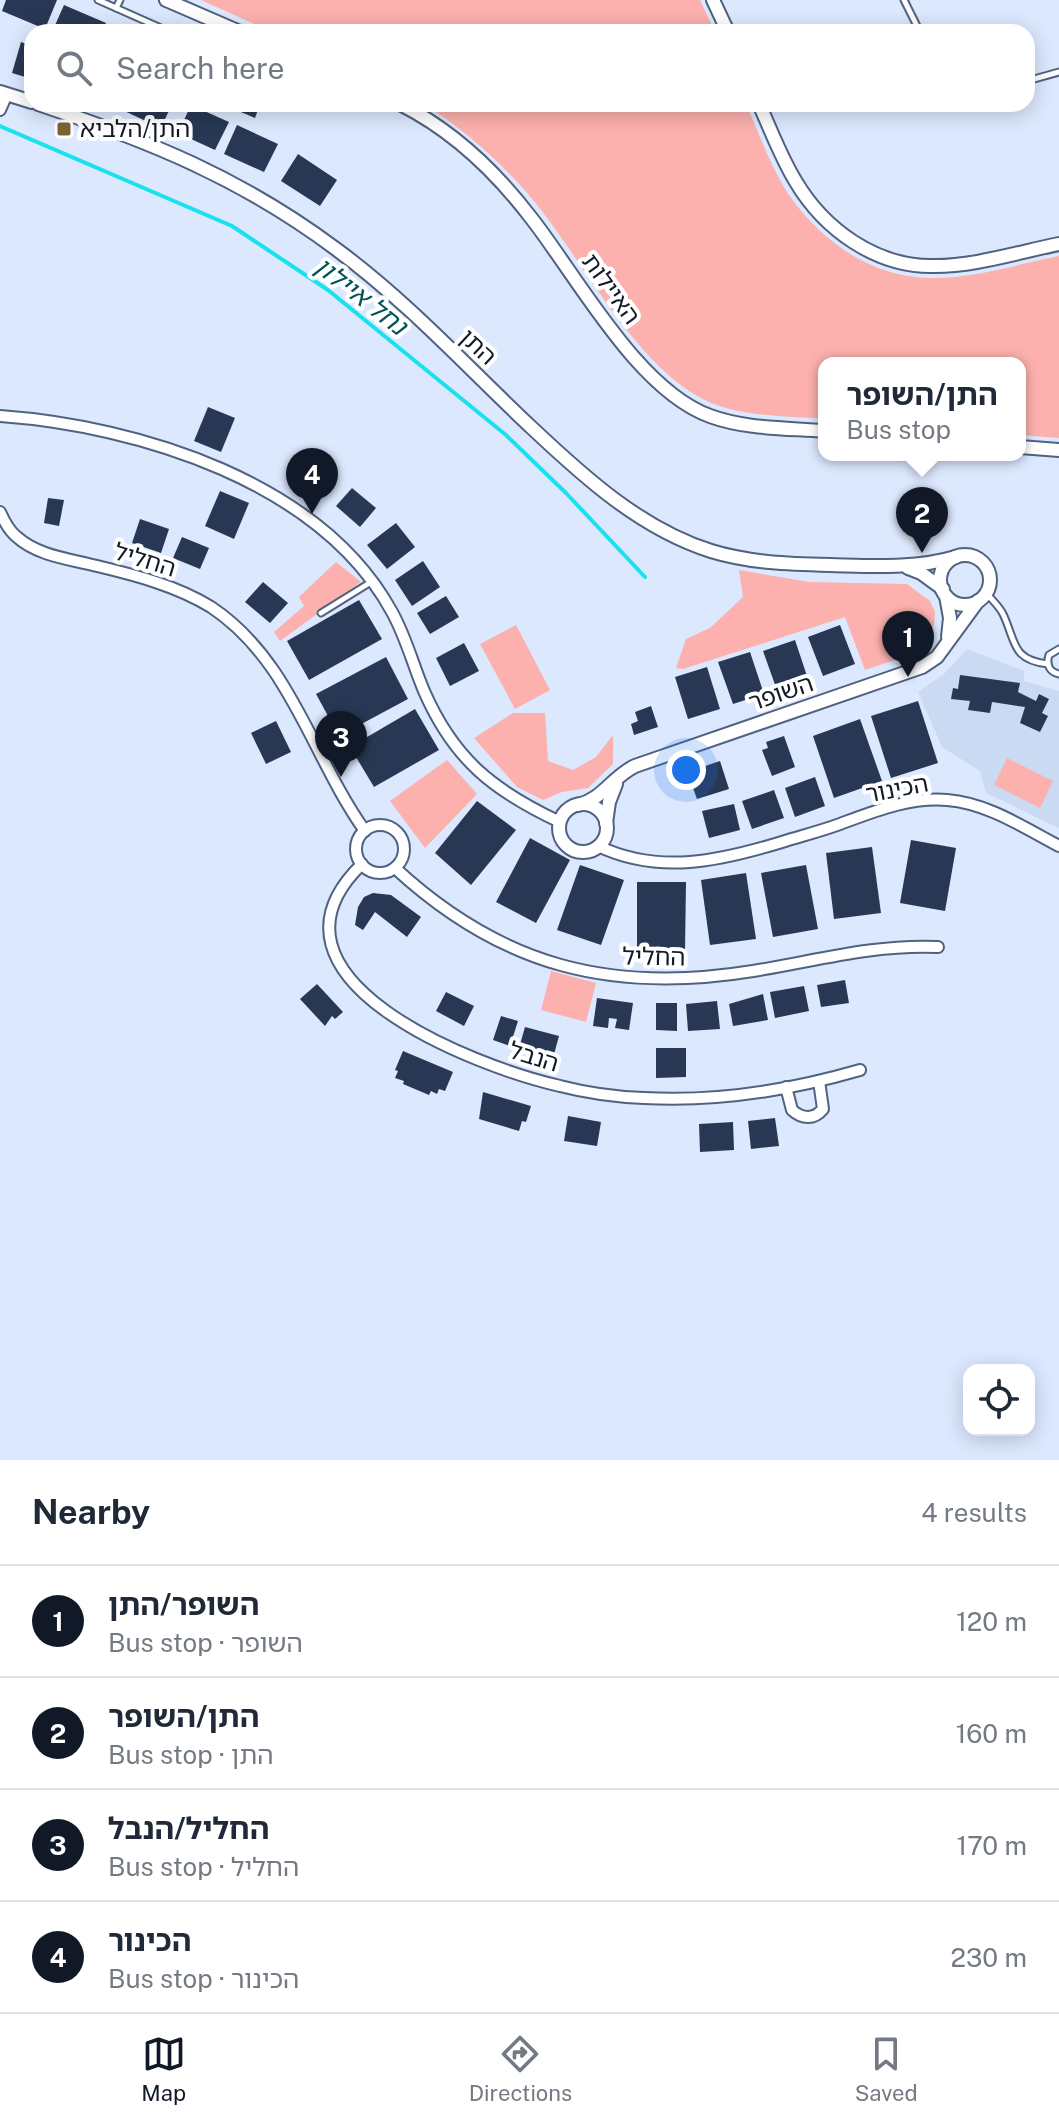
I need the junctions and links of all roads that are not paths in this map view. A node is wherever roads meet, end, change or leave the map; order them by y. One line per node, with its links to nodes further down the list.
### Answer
1 (98, 0): 6 (lane)
2 (120, 0): 6 (lane)
3 (166, 0): 8 (street)
4 (713, 0): 9 (street)
5 (904, 0): 10 (lane)
6 (116, 8): 7 (lane)
7 (152, 24)
8 (219, 24)
9 (724, 24)
10 (916, 24)
11 (1059, 72): 12 (lane)
12 (1035, 79)
13 (4, 93): 14 (street); 15 (street)
14 (24, 99)
15 (0, 110)
16 (62, 112): 26 (street, התן)
17 (412, 112): 21 (street, האיילות)
18 (763, 112): 19 (street)
19 (1059, 244)
20 (2, 416): 27 (street)
21 (818, 430)
22 (1026, 447): 23 (street)
23 (1059, 450)
24 (0, 512): 39 (street, החליל)
25 (956, 557): 26 (street, התן); 28 (street); 29 (street)
26 (901, 566): 28 (street, התן)
27 (372, 581): 30 (lane); 37 (street)
28 (943, 590): 29 (street); 31 (street)
29 (982, 597): 31 (street, השופר); 33 (lane)
30 (321, 613)
31 (946, 644): 35 (street, השופר)
32 (1059, 649): 33 (lane)
33 (1048, 664): 34 (lane)
34 (1059, 674)
35 (623, 772): 36 (street, השופר); 38 (street)
36 (578, 805): 37 (street); 38 (street)
37 (560, 822): 40 (street)
38 (606, 823): 40 (street)
39 (365, 831): 42 (street); 43 (street)
40 (598, 846): 41 (street, הכינור)
41 (1059, 846)
42 (362, 864): 43 (street); 47 (street, הנבל)
43 (395, 868): 44 (street, החליל)
44 (938, 947)
45 (860, 1070): 46 (street, הנבל)
46 (819, 1081): 47 (street, הנבל); 47 (street)
47 (786, 1087)

